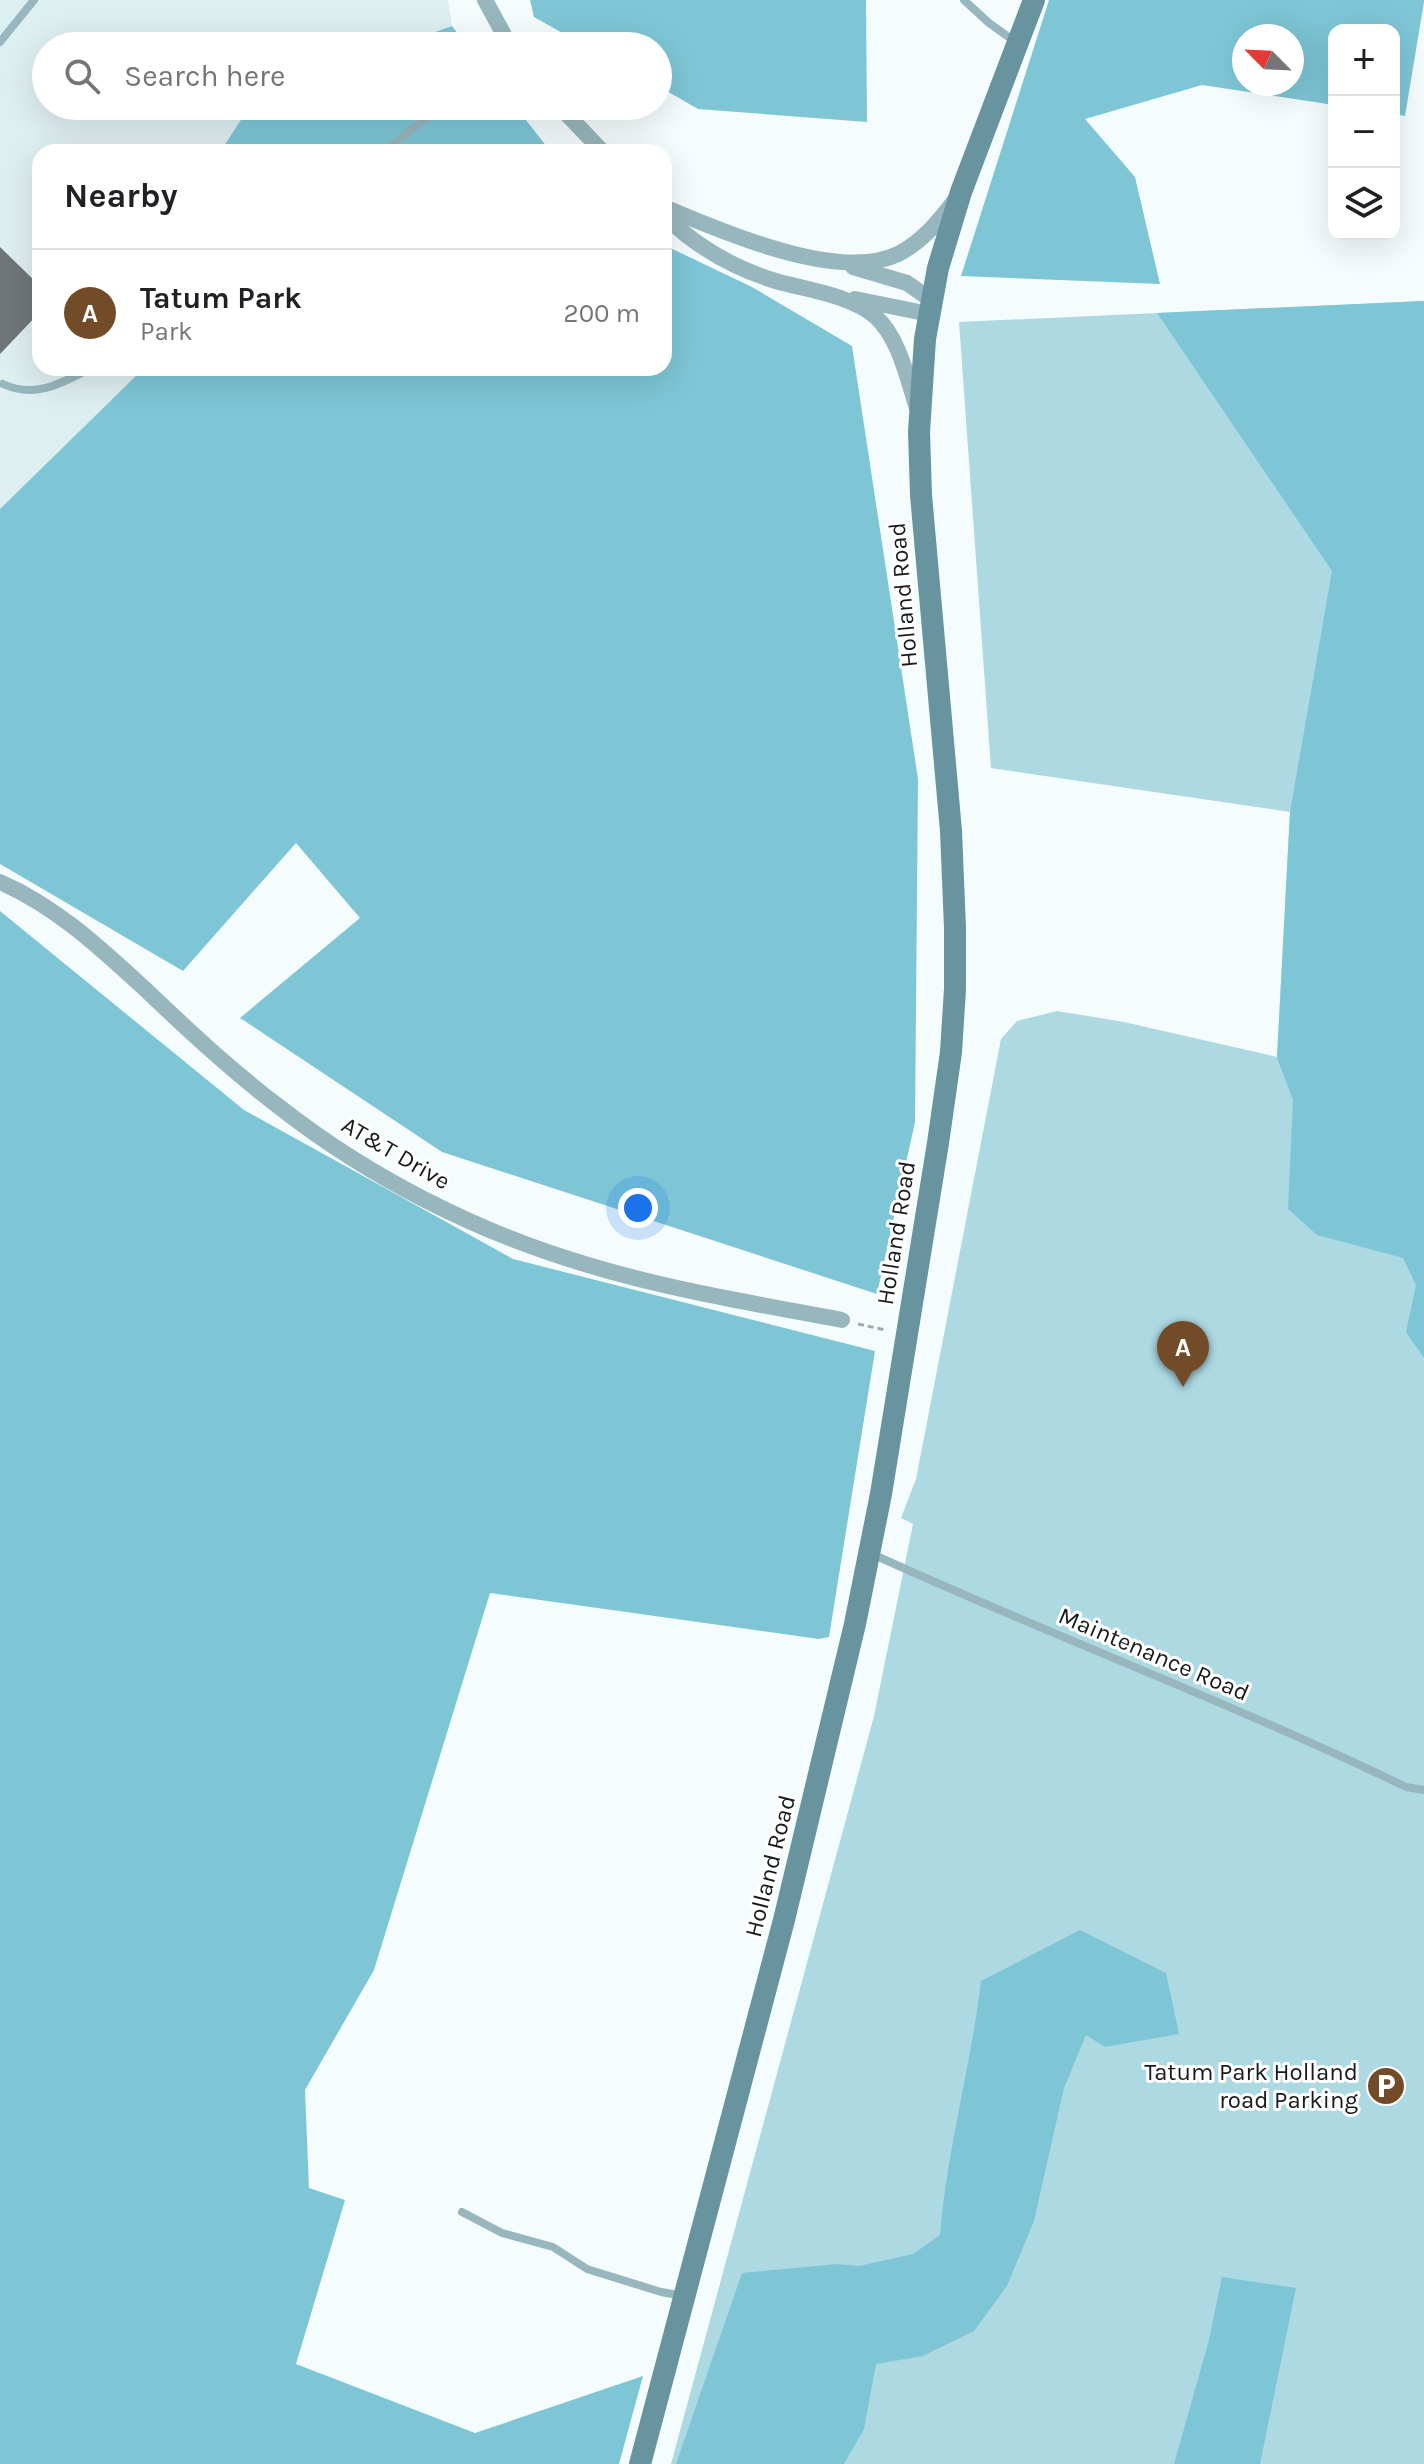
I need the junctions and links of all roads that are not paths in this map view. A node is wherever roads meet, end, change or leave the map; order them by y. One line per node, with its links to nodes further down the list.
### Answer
1 (34, 0): 6 (lane)
2 (485, 0): 5 (street)
3 (964, 0): 7 (lane)
4 (1030, 1): 7 (street, Holland Road)
5 (502, 32)
6 (0, 42)
7 (1018, 43): 12 (street, Holland Road)
8 (424, 120): 10 (lane)
9 (572, 120): 11 (street)
10 (394, 144)
11 (595, 144)
12 (961, 192): 15 (street); 17 (street, Holland Road)
13 (672, 210): 15 (street)
14 (672, 223): 16 (street)
15 (833, 262): 17 (street)
16 (826, 293): 17 (street); 20 (street)
17 (930, 307): 20 (street, Holland Road)
18 (76, 376): 19 (lane)
19 (3, 384)
20 (919, 414): 23 (street, Holland Road)
21 (0, 882): 22 (street, AT&T Drive)
22 (842, 1320)
23 (870, 1552): 24 (lane, Maintenance Road); 26 (street, Holland Road)
24 (1424, 1790)
25 (462, 2212): 26 (lane)
26 (685, 2296): 27 (street, Holland Road)
27 (640, 2464)

